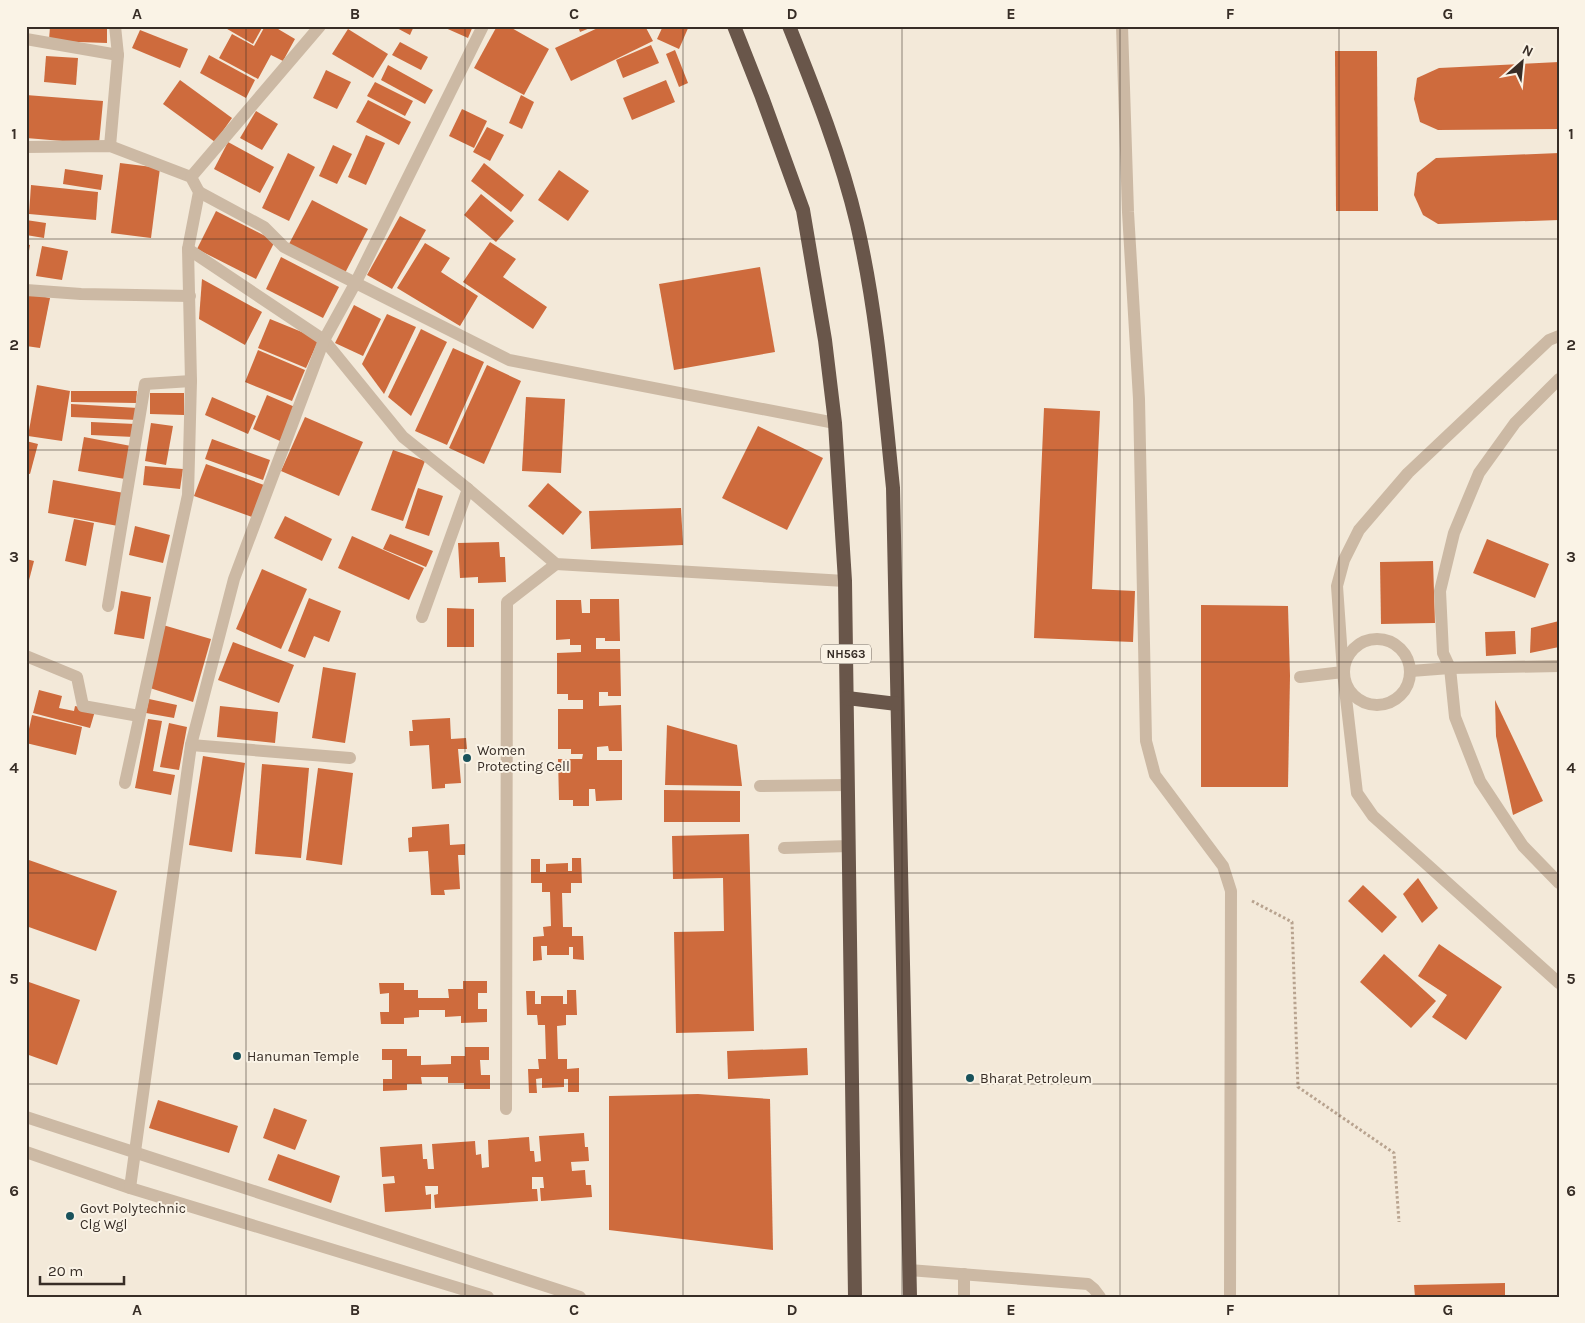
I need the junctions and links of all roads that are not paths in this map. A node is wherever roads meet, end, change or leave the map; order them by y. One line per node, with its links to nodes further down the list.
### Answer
1 (115, 26): 8 (street)
2 (320, 26): 11 (street)
3 (483, 26): 14 (street)
4 (734, 26): 21 (highway, NH563)
5 (789, 26): 34 (highway)
6 (1122, 26): 58 (street)
7 (26, 39): 8 (street)
8 (118, 55): 9 (street)
9 (110, 146): 10 (street); 11 (street)
10 (26, 147)
11 (190, 177): 12 (street)
12 (199, 192): 13 (street); 14 (street)
13 (188, 249): 16 (street); 18 (street)
14 (356, 282): 18 (street); 21 (street)
15 (26, 290): 16 (street)
16 (190, 296): 20 (street)
17 (1559, 336): 31 (street)
18 (324, 340): 22 (street); 36 (street)
19 (1559, 379): 29 (street)
20 (191, 381): 25 (street); 35 (street)
21 (836, 422): 24 (highway, NH563)
22 (468, 489): 23 (street); 26 (street)
23 (556, 564): 24 (street); 45 (street)
24 (845, 581): 33 (highway, NH563)
25 (108, 606)
26 (422, 616)
27 (26, 656): 35 (street)
28 (1559, 666): 29 (street)
29 (1450, 668): 30 (street); 43 (street)
30 (1410, 671): 31 (street); 31 (street)
31 (1343, 672): 32 (street); 44 (street)
32 (1300, 677)
33 (847, 698): 34 (highway); 39 (highway, NH563)
34 (897, 704): 50 (highway)
35 (139, 716): 38 (street)
36 (191, 744): 37 (street); 48 (street)
37 (350, 758)
38 (125, 783)
39 (848, 785): 40 (street); 41 (highway, NH563)
40 (760, 786)
41 (849, 846): 42 (street); 54 (highway, NH563)
42 (784, 848)
43 (1559, 883)
44 (1559, 983)
45 (506, 1109)
46 (26, 1117): 48 (street)
47 (26, 1152): 49 (street)
48 (135, 1153): 49 (street); 53 (street)
49 (130, 1188): 52 (street)
50 (909, 1270): 51 (street); 55 (highway)
51 (964, 1274): 56 (street); 57 (street)
52 (488, 1297)
53 (580, 1297)
54 (855, 1297)
55 (910, 1297)
56 (964, 1297)
57 (1100, 1297)
58 (1230, 1297)

